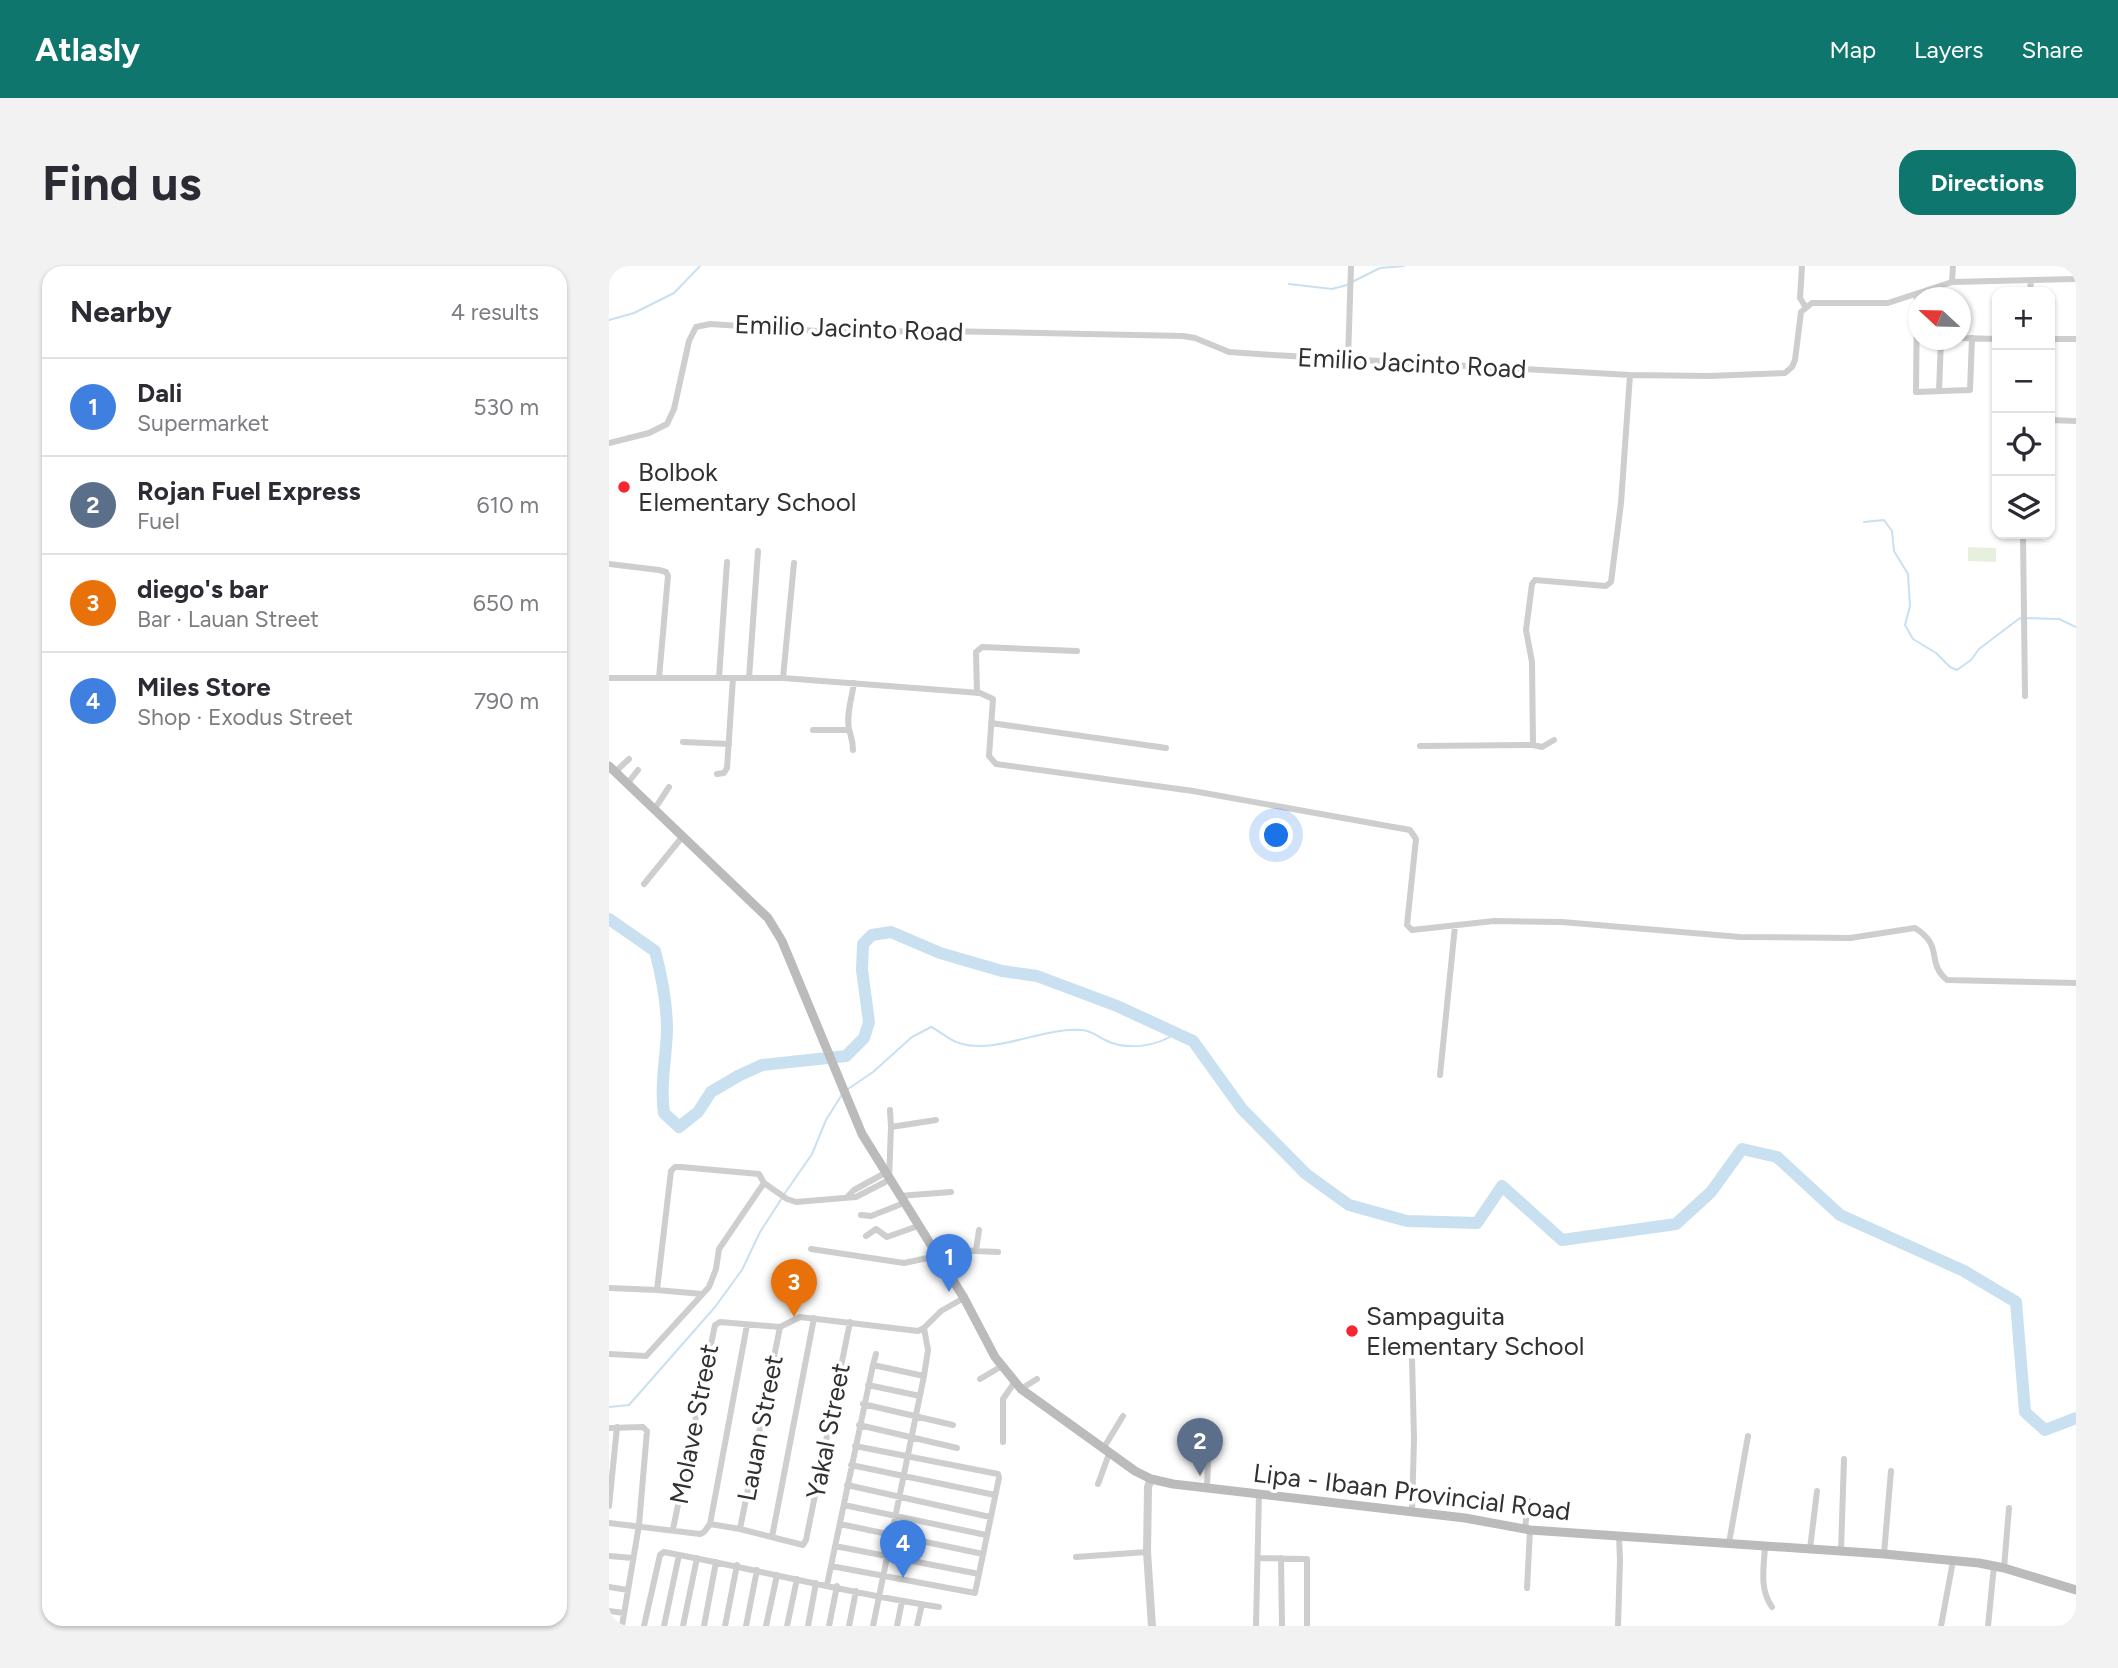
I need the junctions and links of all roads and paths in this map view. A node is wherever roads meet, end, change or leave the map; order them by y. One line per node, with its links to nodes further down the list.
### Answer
1 (1351, 266): 17 (street)
2 (1802, 266): 10 (street)
3 (1953, 266): 6 (street)
4 (2076, 279): 5 (street)
5 (2031, 280): 6 (street); 8 (street)
6 (1952, 282): 7 (street)
7 (1937, 287)
8 (2030, 287)
9 (1908, 297): 10 (street)
10 (1805, 306): 18 (street, Emilio Jacinto Road)
11 (1972, 338): 12 (street); 19 (street)
12 (1992, 339)
13 (2055, 339): 14 (street)
14 (2076, 339)
15 (1917, 350): 19 (street)
16 (1941, 350): 19 (street)
17 (1348, 360): 18 (street, Emilio Jacinto Road); 22 (street, Emilio Jacinto Road)
18 (1630, 375): 44 (street)
19 (1939, 391)
20 (2055, 420): 21 (street)
21 (2076, 421)
22 (609, 443)
23 (2023, 539): 37 (street)
24 (758, 551): 33 (street)
25 (727, 562): 31 (street)
26 (795, 562): 34 (street)
27 (609, 564): 30 (street)
28 (1077, 651): 36 (street)
29 (609, 678): 30 (street)
30 (659, 678): 31 (street)
31 (719, 678): 32 (street)
32 (733, 678): 33 (street); 43 (street)
33 (749, 678): 34 (street)
34 (783, 678): 35 (street)
35 (854, 684): 36 (street); 40 (street)
36 (977, 693): 38 (street)
37 (2025, 696)
38 (991, 723): 46 (street); 57 (street)
39 (813, 730): 40 (street)
40 (849, 730): 47 (street)
41 (1554, 740): 44 (street)
42 (684, 742): 43 (street)
43 (729, 744): 51 (street)
44 (1533, 745): 45 (street)
45 (1420, 746)
46 (1166, 748)
47 (853, 751)
48 (629, 759): 49 (street)
49 (612, 769): 52 (main road, Lipa - Ibaan Provincial Road)
50 (638, 770): 52 (street)
51 (717, 774)
52 (627, 784): 54 (main road, Lipa - Ibaan Provincial Road)
53 (669, 787): 54 (street)
54 (655, 810): 55 (main road, Lipa - Ibaan Provincial Road)
55 (683, 836): 56 (street); 63 (main road, Lipa - Ibaan Provincial Road)
56 (644, 884)
57 (1455, 926): 58 (street); 59 (street)
58 (2076, 983)
59 (1440, 1075)
60 (890, 1110): 62 (street)
61 (936, 1120): 62 (street)
62 (891, 1127): 63 (street)
63 (887, 1177): 64 (street); 66 (main road, Lipa - Ibaan Provincial Road)
64 (764, 1183): 76 (street); 77 (street)
65 (951, 1192): 66 (street)
66 (901, 1199): 67 (street); 68 (main road, Lipa - Ibaan Provincial Road)
67 (861, 1215)
68 (918, 1226): 70 (street); 74 (main road, Lipa - Ibaan Provincial Road)
69 (979, 1230): 72 (street)
70 (866, 1236)
71 (811, 1249): 74 (street)
72 (976, 1250): 73 (street); 74 (street)
73 (998, 1252)
74 (935, 1253): 78 (main road, Lipa - Ibaan Provincial Road)
75 (609, 1288): 76 (street)
76 (657, 1290): 77 (street)
77 (702, 1294): 84 (street)
78 (964, 1298): 83 (street); 88 (main road, Lipa - Ibaan Provincial Road)
79 (814, 1318): 80 (street); 82 (street); 139 (street)
80 (850, 1322): 83 (street); 139 (street, Yakal Street)
81 (747, 1325): 82 (street); 130 (street); 134 (street, Molave Street)
82 (780, 1327): 133 (street, Lauan Street)
83 (924, 1328): 89 (street)
84 (609, 1354)
85 (876, 1354): 87 (street)
86 (1412, 1358): 126 (street)
87 (873, 1365): 89 (street); 92 (street)
88 (1002, 1366): 90 (street); 93 (main road, Lipa - Ibaan Provincial Road)
89 (924, 1376): 94 (street)
90 (980, 1379)
91 (1037, 1380): 93 (street)
92 (868, 1385): 94 (street); 95 (street)
93 (1018, 1386): 104 (street); 108 (main road, Lipa - Ibaan Provincial Road)
94 (920, 1396): 97 (street)
95 (863, 1404): 97 (street); 98 (street)
96 (1123, 1416): 108 (street)
97 (915, 1418): 99 (street); 103 (street)
98 (859, 1425): 103 (street); 105 (street)
99 (953, 1425)
100 (617, 1427): 101 (street); 123 (street); 132 (street)
101 (609, 1428)
102 (1748, 1436): 140 (street)
103 (911, 1437): 107 (street); 109 (street)
104 (1003, 1442)
105 (855, 1446): 109 (street); 111 (street)
106 (1204, 1446): 117 (street)
107 (957, 1448)
108 (1106, 1451): 114 (main road, Lipa - Ibaan Provincial Road); 116 (street)
109 (907, 1458): 113 (street); 120 (street)
110 (1844, 1459): 144 (street)
111 (852, 1465): 113 (street); 115 (street)
112 (1891, 1471): 147 (street)
113 (903, 1476): 120 (street); 121 (street)
114 (1151, 1479): 117 (main road, Lipa - Ibaan Provincial Road); 145 (street)
115 (847, 1485): 121 (street); 124 (street)
116 (1097, 1485)
117 (1207, 1488): 119 (main road, Lipa - Ibaan Provincial Road)
118 (1817, 1491): 143 (street)
119 (1259, 1493): 126 (main road, Lipa - Ibaan Provincial Road); 154 (street)
120 (995, 1495): 128 (street)
121 (899, 1496): 127 (street); 128 (street)
122 (1528, 1500): 135 (street)
123 (609, 1506)
124 (843, 1506): 127 (street); 131 (street)
125 (2009, 1508): 160 (street)
126 (1412, 1511): 135 (main road, Lipa - Ibaan Provincial Road)
127 (895, 1516): 136 (street); 137 (street)
128 (990, 1517): 137 (street)
129 (609, 1523): 132 (street)
130 (710, 1524): 133 (street); 134 (street)
131 (840, 1524): 136 (street); 141 (street)
132 (639, 1525): 134 (street); 152 (street)
133 (740, 1528): 139 (street)
134 (673, 1529)
135 (1528, 1530): 138 (main road, Lipa - Ibaan Provincial Road); 170 (street)
136 (891, 1535): 146 (street); 150 (street)
137 (986, 1535): 146 (street)
138 (1619, 1536): 140 (main road, Lipa - Ibaan Provincial Road); 200 (street)
139 (772, 1537)
140 (1729, 1543): 142 (main road, Lipa - Ibaan Provincial Road)
141 (835, 1546): 150 (street); 159 (street)
142 (1765, 1546): 143 (main road, Lipa - Ibaan Provincial Road); 178 (street)
143 (1810, 1549): 144 (main road, Lipa - Ibaan Provincial Road)
144 (1841, 1551): 147 (main road, Lipa - Ibaan Provincial Road)
145 (1147, 1552): 151 (street); 196 (street)
146 (983, 1553): 162 (street)
147 (1884, 1554): 156 (main road, Lipa - Ibaan Provincial Road)
148 (679, 1555): 153 (street); 182 (street); 183 (street)
149 (609, 1556): 152 (street)
150 (887, 1556): 162 (street); 164 (street)
151 (1076, 1557)
152 (632, 1558): 171 (street)
153 (697, 1558): 157 (street); 184 (street)
154 (1258, 1558): 155 (street); 197 (street)
155 (1281, 1558): 198 (street); 199 (street)
156 (1953, 1561): 160 (main road, Lipa - Ibaan Provincial Road); 201 (street)
157 (716, 1562): 158 (street); 185 (street)
158 (737, 1565): 161 (street); 186 (street)
159 (831, 1566): 164 (street); 167 (street)
160 (1999, 1567): 172 (main road, Lipa - Ibaan Provincial Road); 202 (street)
161 (757, 1570): 163 (street); 187 (street)
162 (979, 1574): 164 (street)
163 (777, 1575): 165 (street); 188 (street)
164 (884, 1576): 174 (street)
165 (796, 1578): 166 (street); 189 (street)
166 (816, 1583): 167 (street); 190 (street)
167 (827, 1585): 168 (street)
168 (837, 1586): 173 (street); 191 (street)
169 (609, 1587): 171 (street)
170 (1527, 1588)
171 (628, 1590): 180 (street)
172 (2076, 1590)
173 (856, 1591): 174 (street); 192 (street)
174 (880, 1596): 175 (street); 193 (street)
175 (902, 1601): 176 (street); 194 (street)
176 (922, 1604): 177 (street); 195 (street)
177 (939, 1606)
178 (1772, 1607)
179 (609, 1611): 180 (street)
180 (624, 1613): 181 (street)
181 (622, 1626)
182 (644, 1626)
183 (664, 1626)
184 (683, 1626)
185 (704, 1626)
186 (725, 1626)
187 (746, 1626)
188 (766, 1626)
189 (787, 1626)
190 (807, 1626)
191 (829, 1626)
192 (849, 1626)
193 (873, 1626)
194 (897, 1626)
195 (918, 1626)
196 (1153, 1626)
197 (1256, 1626)
198 (1282, 1626)
199 (1307, 1626)
200 (1618, 1626)
201 (1941, 1626)
202 (1988, 1626)

